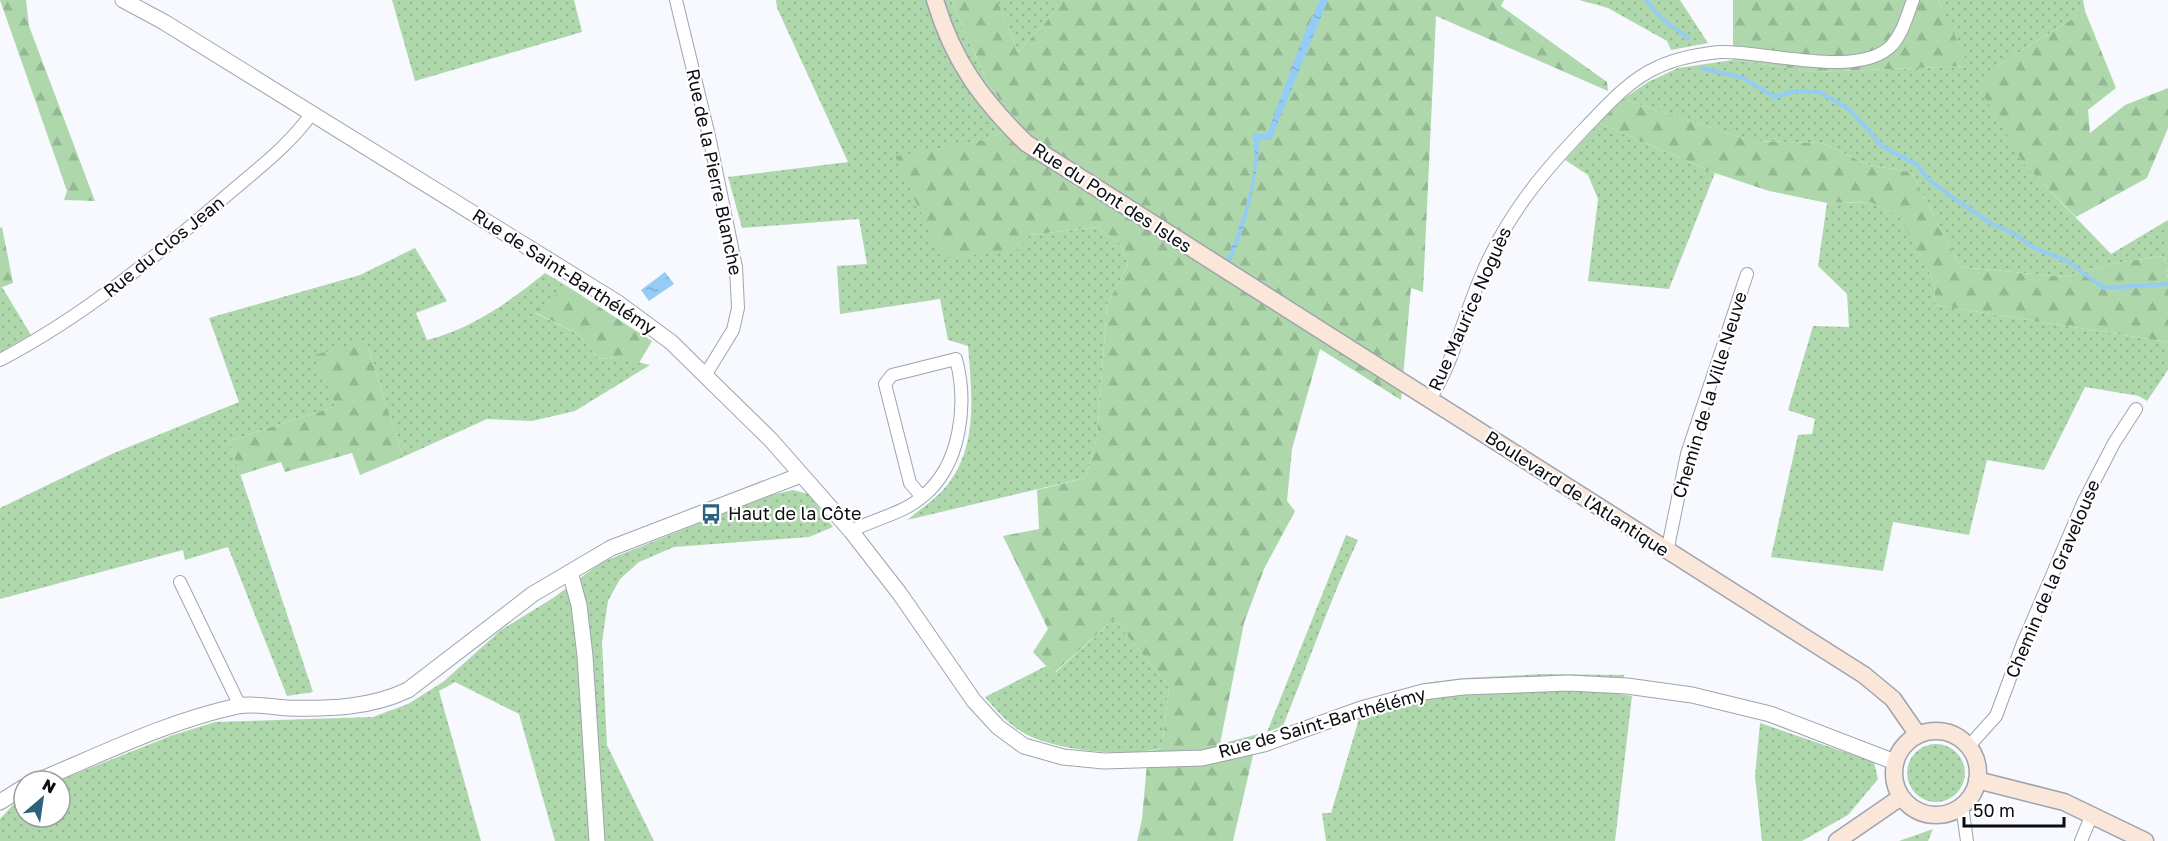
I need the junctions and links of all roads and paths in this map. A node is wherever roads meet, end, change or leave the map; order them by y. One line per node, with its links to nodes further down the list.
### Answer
1 (123, 0): 5 (street, Rue de Saint-Barthélémy)
2 (676, 0): 9 (street, Rue de la Pierre Blanche)
3 (935, 0): 6 (main road, Rue du Pont des Isles)
4 (1913, 0): 10 (street, Rue Maurice Noguès)
5 (312, 113): 8 (street, Rue du Clos Jean); 9 (street, Rue de Saint-Barthélémy)
6 (1222, 269): 10 (main road, Boulevard de l'Atlantique)
7 (1747, 274): 15 (street, Chemin de la Ville Neuve)
8 (0, 360)
9 (706, 374): 12 (street, Rue de Saint-Barthélémy)
10 (1430, 399): 15 (main road, Boulevard de l'Atlantique)
11 (2136, 409): 20 (street, Chemin de la Gravelouse)
12 (801, 475): 14 (street, Rue de Saint-Barthélémy); 16 (street)
13 (922, 497): 13 (street); 14 (street)
14 (851, 531): 21 (street, Rue de Saint-Barthélémy)
15 (1667, 552): 19 (main road, Boulevard de l'Atlantique)
16 (570, 572): 18 (street); 27 (street)
17 (180, 582): 18 (street)
18 (240, 706): 22 (street)
19 (1918, 735): 20 (main road); 21 (main road)
20 (1968, 747): 23 (main road)
21 (1895, 762): 24 (main road)
22 (67, 769)
23 (1977, 780): 25 (main road); 26 (main road)
24 (1901, 797): 25 (main road); 28 (main road)
25 (1962, 806): 29 (street)
26 (2092, 814): 30 (street); 31 (main road)
27 (597, 841)
28 (1838, 841)
29 (1967, 841)
30 (2081, 841)
31 (2145, 841)

